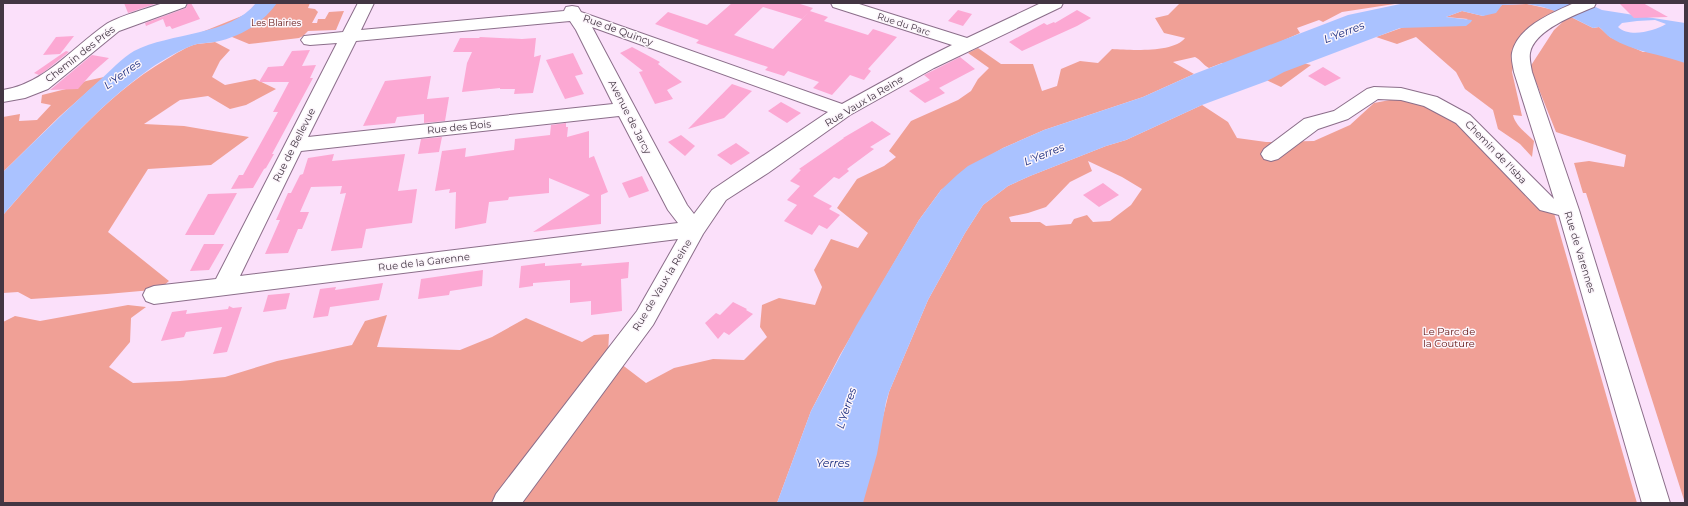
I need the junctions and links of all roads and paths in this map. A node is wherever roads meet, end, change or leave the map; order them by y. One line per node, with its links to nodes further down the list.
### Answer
1 (179, 3): 10 (street, Chemin des Prés)
2 (366, 3): 7 (street, Rue de Bellevue)
3 (839, 3): 9 (street, Rue du Parc)
4 (1055, 3): 9 (street, Rue Vaux la Reine)
5 (1588, 3): 15 (street, Rue de Varennes)
6 (571, 9): 7 (street, Rue de Quincy); 11 (street, Avenue de Jarcy); 12 (street, Rue de Quincy)
7 (349, 37): 8 (street, Rue de Quincy); 13 (street, Rue de Bellevue)
8 (310, 40)
9 (969, 45): 12 (street, Rue Vaux la Reine)
10 (3, 96)
11 (625, 109): 13 (street, Rue des Bois); 16 (street, Avenue de Jarcy)
12 (843, 111): 16 (street, Rue Vaux la Reine)
13 (294, 146): 17 (street, Rue de Bellevue)
14 (1271, 154): 15 (street, Chemin de l'Isba)
15 (1568, 210): 20 (street, Rue de Varennes)
16 (695, 229): 17 (street, Rue de la Garenne); 19 (street, Rue de Vaux la Reine)
17 (223, 287): 18 (street, Rue de la Garenne)
18 (154, 295)
19 (506, 503)
20 (1656, 503)

